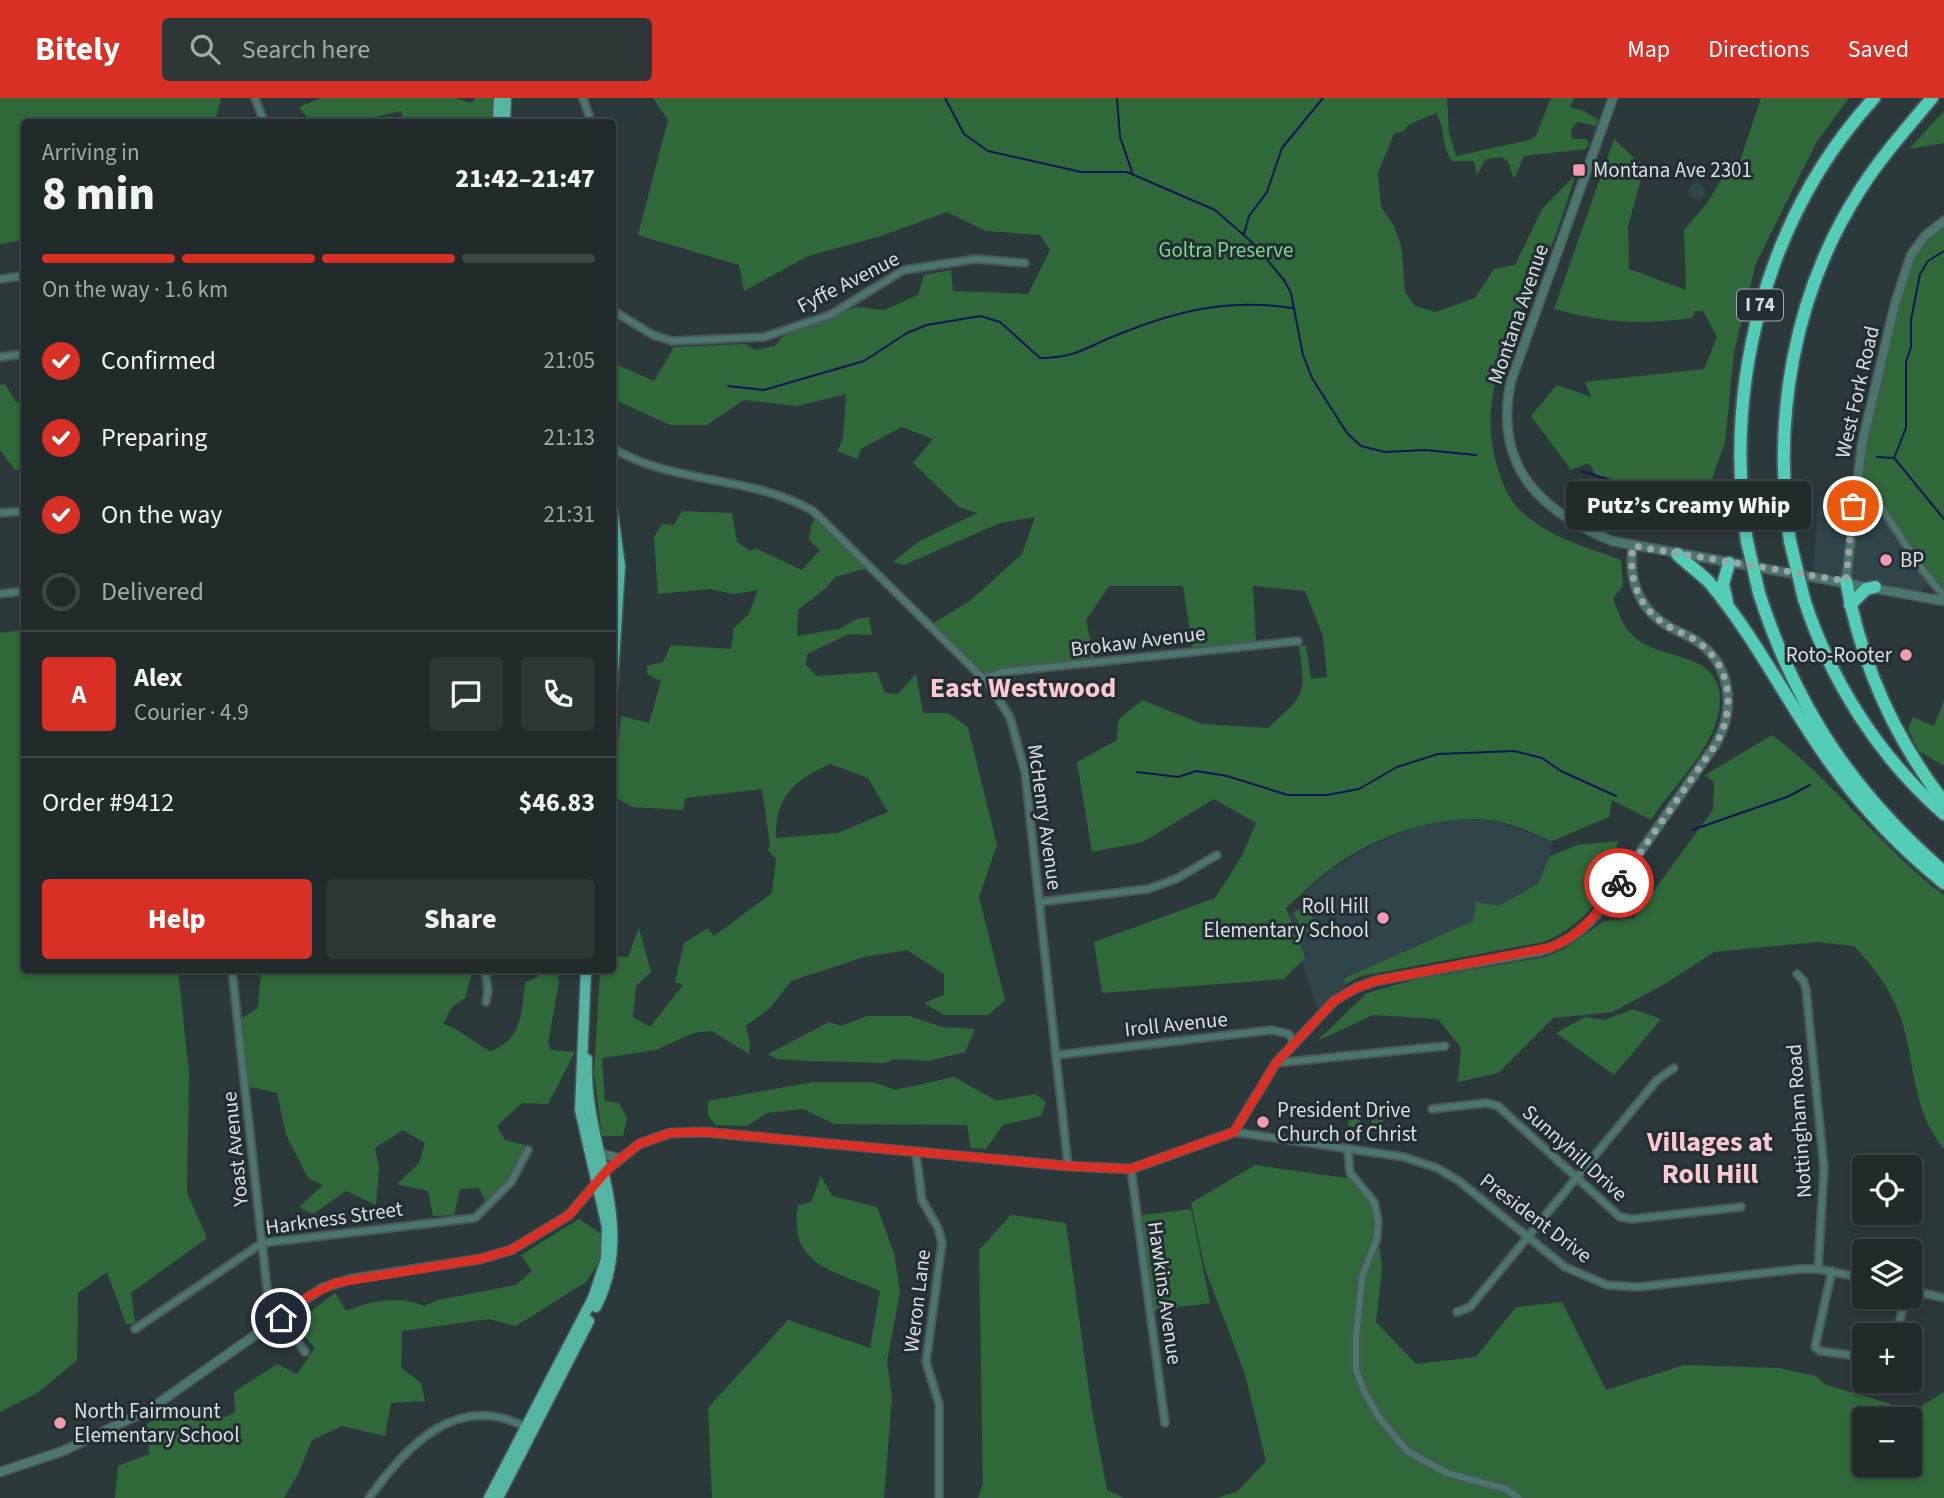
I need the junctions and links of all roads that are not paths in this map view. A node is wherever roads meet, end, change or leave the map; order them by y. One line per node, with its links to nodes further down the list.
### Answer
1 (255, 98): 8 (street)
2 (499, 98): 9 (main road)
3 (506, 98): 10 (main road)
4 (583, 98): 11 (street)
5 (1613, 98): 24 (street, Montana Avenue)
6 (1874, 98): 40 (highway, I 74, bridge)
7 (1932, 98): 38 (highway, I 74, bridge)
8 (263, 119)
9 (498, 119)
10 (505, 119)
11 (591, 119)
12 (1944, 221): 20 (street, West Fork Road)
13 (1025, 263): 16 (street, Fyffe Avenue)
14 (21, 276): 15 (street)
15 (0, 279)
16 (616, 312)
17 (21, 354): 18 (street)
18 (0, 357)
19 (616, 450): 36 (street, McHenry Avenue)
20 (1855, 482): 27 (street); 31 (street, West Fork Road)
21 (21, 511): 22 (street)
22 (0, 513)
23 (616, 536): 34 (main road)
24 (1633, 546): 25 (street, Montana Avenue); 49 (street)
25 (1677, 554): 26 (street, Montana Avenue); 33 (highway)
26 (1729, 563): 27 (street, Montana Avenue); 33 (highway)
27 (1846, 581): 28 (street, Montana Avenue); 32 (highway)
28 (1874, 587): 31 (street, Montana Avenue); 32 (highway)
29 (21, 591): 30 (street)
30 (0, 594)
31 (1944, 598)
32 (1850, 605): 37 (highway)
33 (1730, 609): 41 (highway)
34 (616, 628)
35 (1298, 641): 36 (street, Brokaw Avenue)
36 (983, 678): 42 (street, McHenry Avenue)
37 (1944, 802)
38 (1944, 814)
39 (1217, 855): 42 (street)
40 (1944, 872)
41 (1944, 883)
42 (1039, 902): 51 (street, McHenry Avenue)
43 (232, 973): 67 (street, Yoast Avenue)
44 (485, 973): 48 (street)
45 (586, 973): 63 (main road)
46 (593, 973): 58 (main road)
47 (1797, 974): 68 (street, Nottingham Road)
48 (486, 1002)
49 (1294, 1042): 51 (street, Iroll Avenue); 52 (street)
50 (1445, 1045): 52 (street)
51 (1057, 1055): 61 (street, McHenry Avenue)
52 (1276, 1063): 55 (street)
53 (1674, 1068): 64 (street)
54 (1432, 1110): 64 (street, Sunnyhill Drive)
55 (1234, 1132): 57 (street, President Drive); 62 (street)
56 (528, 1150): 67 (street, Harkness Street)
57 (1348, 1150): 66 (street, President Drive); 86 (street)
58 (597, 1153): 60 (street); 63 (main road)
59 (916, 1153): 60 (street); 61 (street); 85 (street, Weron Lane)
60 (619, 1158): 63 (street)
61 (1068, 1166): 62 (street)
62 (1130, 1169): 79 (street, Hawkins Avenue)
63 (601, 1179): 74 (street); 80 (main road)
64 (1575, 1179): 65 (street, Sunnyhill Drive); 66 (street)
65 (1741, 1207)
66 (1526, 1238): 68 (street, President Drive); 73 (street)
67 (262, 1243): 75 (street, Yoast Avenue); 76 (street, Harkness Street)
68 (1818, 1269): 69 (street, President Drive)
69 (1832, 1271): 70 (street, President Drive); 78 (street)
70 (1852, 1275)
71 (1922, 1293): 72 (street)
72 (1944, 1298)
73 (1457, 1312)
74 (281, 1318): 75 (street); 77 (street)
75 (271, 1325): 81 (street)
76 (135, 1329)
77 (305, 1352)
78 (1852, 1356)
79 (1165, 1423)
80 (528, 1429): 82 (street); 83 (main road); 84 (main road)
81 (0, 1472)
82 (369, 1498)
83 (489, 1498)
84 (498, 1498)
85 (939, 1498)
86 (1518, 1498)

